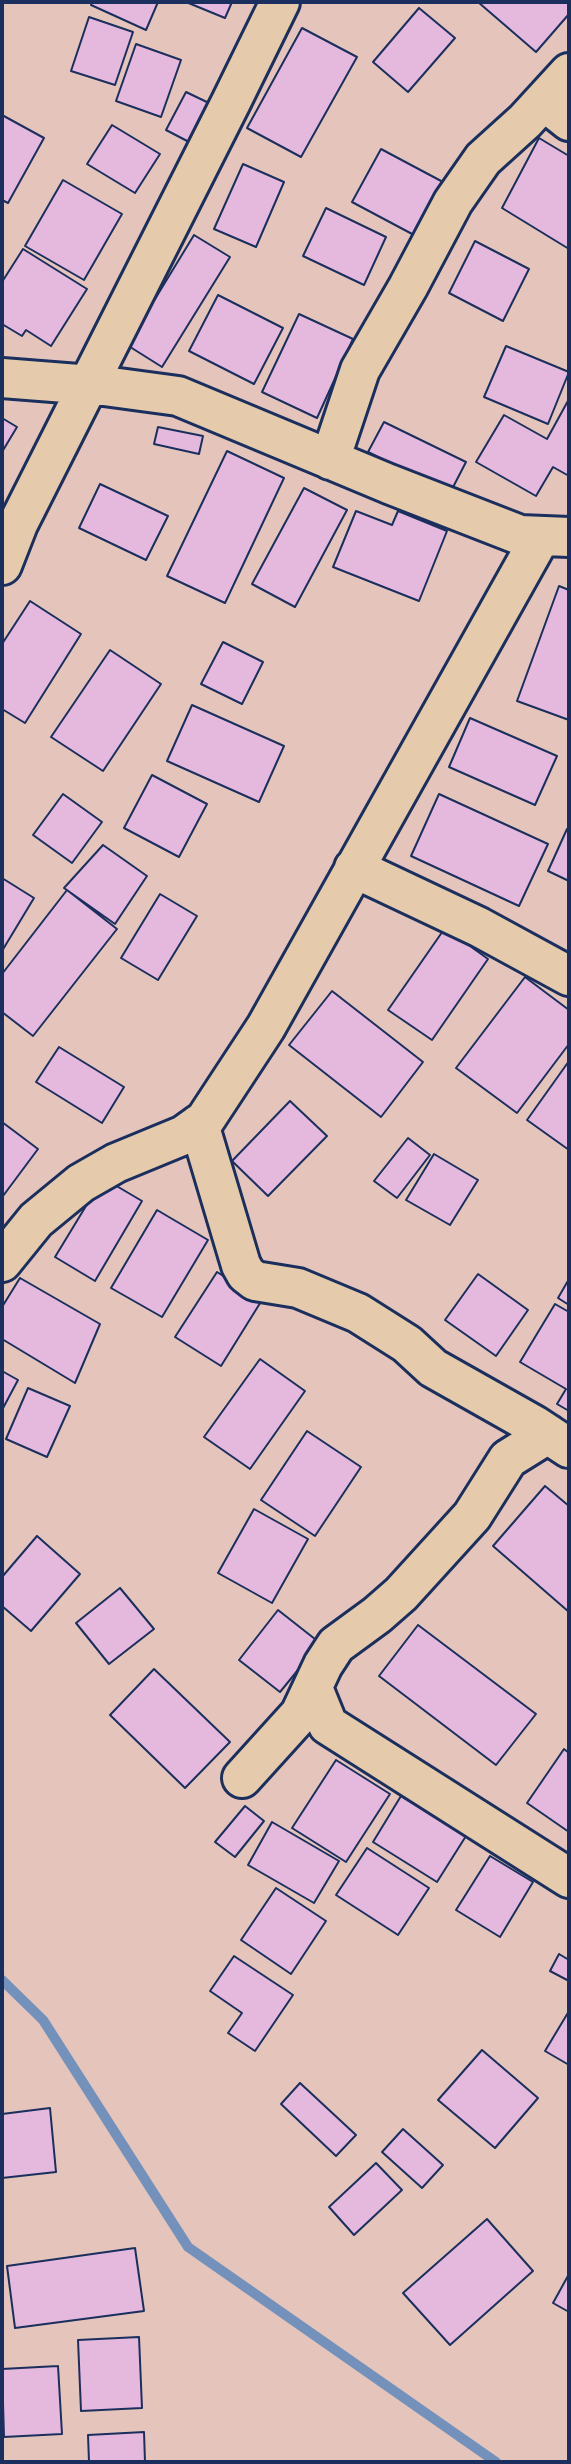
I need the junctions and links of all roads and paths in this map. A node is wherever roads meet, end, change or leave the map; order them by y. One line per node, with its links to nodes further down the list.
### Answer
1 (279, 2): 5 (street)
2 (569, 73): 3 (street)
3 (556, 111): 6 (street)
4 (2, 378): 5 (street)
5 (87, 385): 6 (street); 8 (street)
6 (330, 460): 7 (street)
7 (555, 536): 9 (street)
8 (2, 565)
9 (355, 868): 10 (street); 11 (street)
10 (569, 976)
11 (200, 1124): 12 (street); 13 (street)
12 (2, 1262)
13 (559, 1441): 14 (street)
14 (313, 1688): 15 (street); 16 (street)
15 (242, 1779)
16 (569, 1878)

